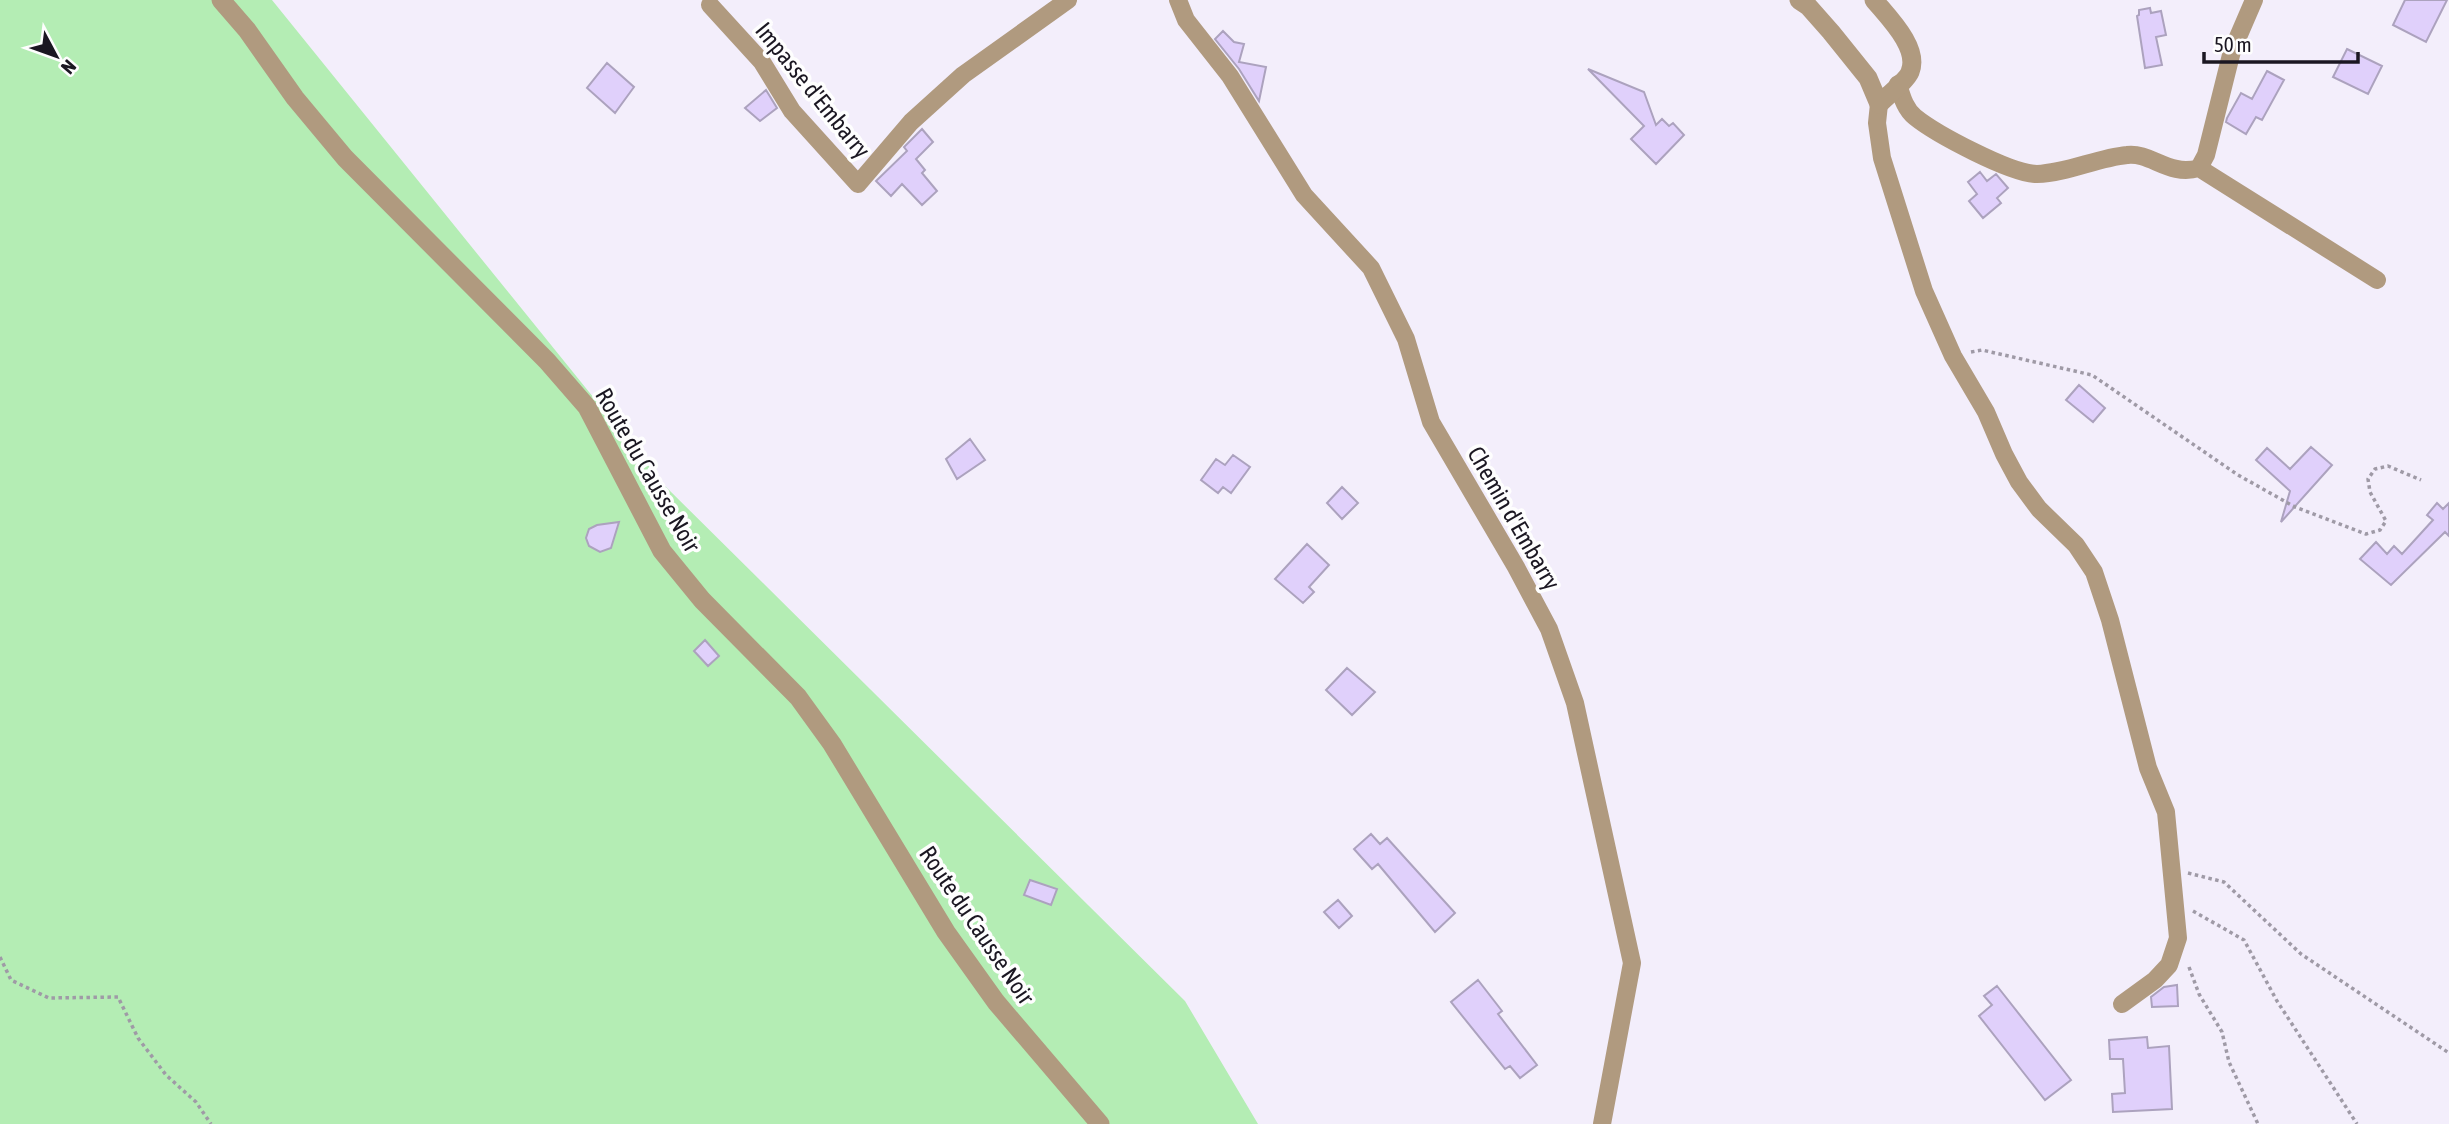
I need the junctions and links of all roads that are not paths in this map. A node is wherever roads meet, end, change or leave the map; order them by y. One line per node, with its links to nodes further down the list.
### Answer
1 (221, 0): 13 (street, Route du Causse Noir)
2 (1068, 0): 7 (street, Impasse d'Embarry)
3 (1178, 0): 14 (street, Chemin d'Embarry)
4 (1799, 0): 9 (street)
5 (1874, 0): 8 (street)
6 (2254, 0): 10 (street)
7 (710, 5)
8 (1898, 85): 9 (street); 10 (street)
9 (1879, 104): 12 (street)
10 (2199, 167): 11 (street)
11 (2377, 280)
12 (2122, 1004)
13 (1100, 1124)
14 (1602, 1124)

